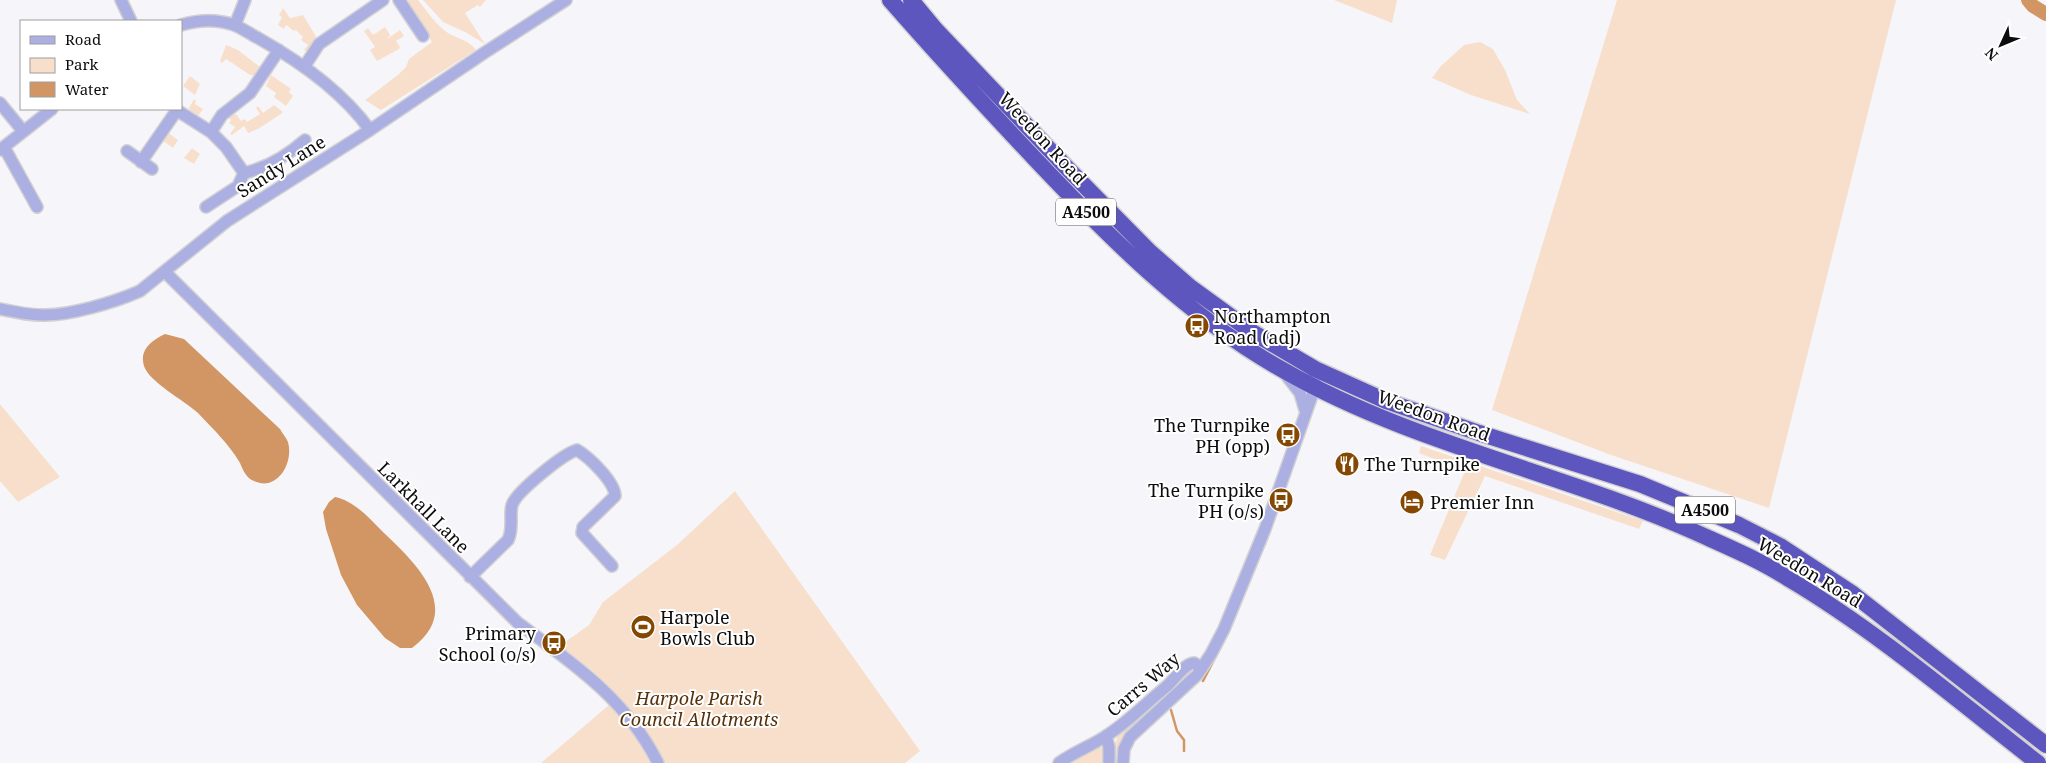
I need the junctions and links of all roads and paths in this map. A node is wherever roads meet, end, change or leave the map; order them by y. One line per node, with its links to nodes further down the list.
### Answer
1 (121, 0): 8 (street)
2 (246, 0): 10 (street)
3 (383, 0): 13 (street)
4 (399, 0): 11 (street)
5 (566, 0): 18 (street, Sandy Lane)
6 (890, 0): 32 (highway, Weedon Road / A4500)
7 (911, 0): 31 (highway, Weedon Road / A4500)
8 (131, 20)
9 (182, 25): 10 (street)
10 (235, 26): 12 (street)
11 (423, 36)
12 (279, 50): 13 (street); 20 (street)
13 (304, 67): 18 (street)
14 (0, 103): 19 (street)
15 (51, 110): 19 (street)
16 (175, 110): 24 (street)
17 (177, 110): 20 (street)
18 (370, 130): 29 (street, Sandy Lane)
19 (24, 131): 22 (street)
20 (210, 132): 26 (street)
21 (305, 140): 26 (street)
22 (2, 148): 27 (street)
23 (128, 151): 24 (street)
24 (141, 162): 25 (street)
25 (152, 169)
26 (244, 173): 28 (street)
27 (37, 207)
28 (206, 207)
29 (165, 272): 30 (street, Sandy Lane); 37 (street, Larkhall Lane)
30 (0, 309)
31 (1315, 369): 33 (street); 40 (highway, Weedon Road / A4500)
32 (1281, 370): 33 (highway, Weedon Road / A4500); 35 (street)
33 (1315, 387): 34 (highway, Weedon Road / A4500); 35 (street)
34 (1333, 397): 35 (street); 45 (highway, Weedon Road / A4500)
35 (1307, 407): 38 (street)
36 (612, 566): 37 (street)
37 (470, 577): 41 (street, Larkhall Lane)
38 (1202, 668): 39 (street, Carrs Way); 44 (street)
39 (1106, 736): 42 (street, Carrs Way); 43 (street, Carrs Way)
40 (2046, 745)
41 (658, 763)
42 (1059, 763)
43 (1109, 763)
44 (1123, 763)
45 (2038, 763)

